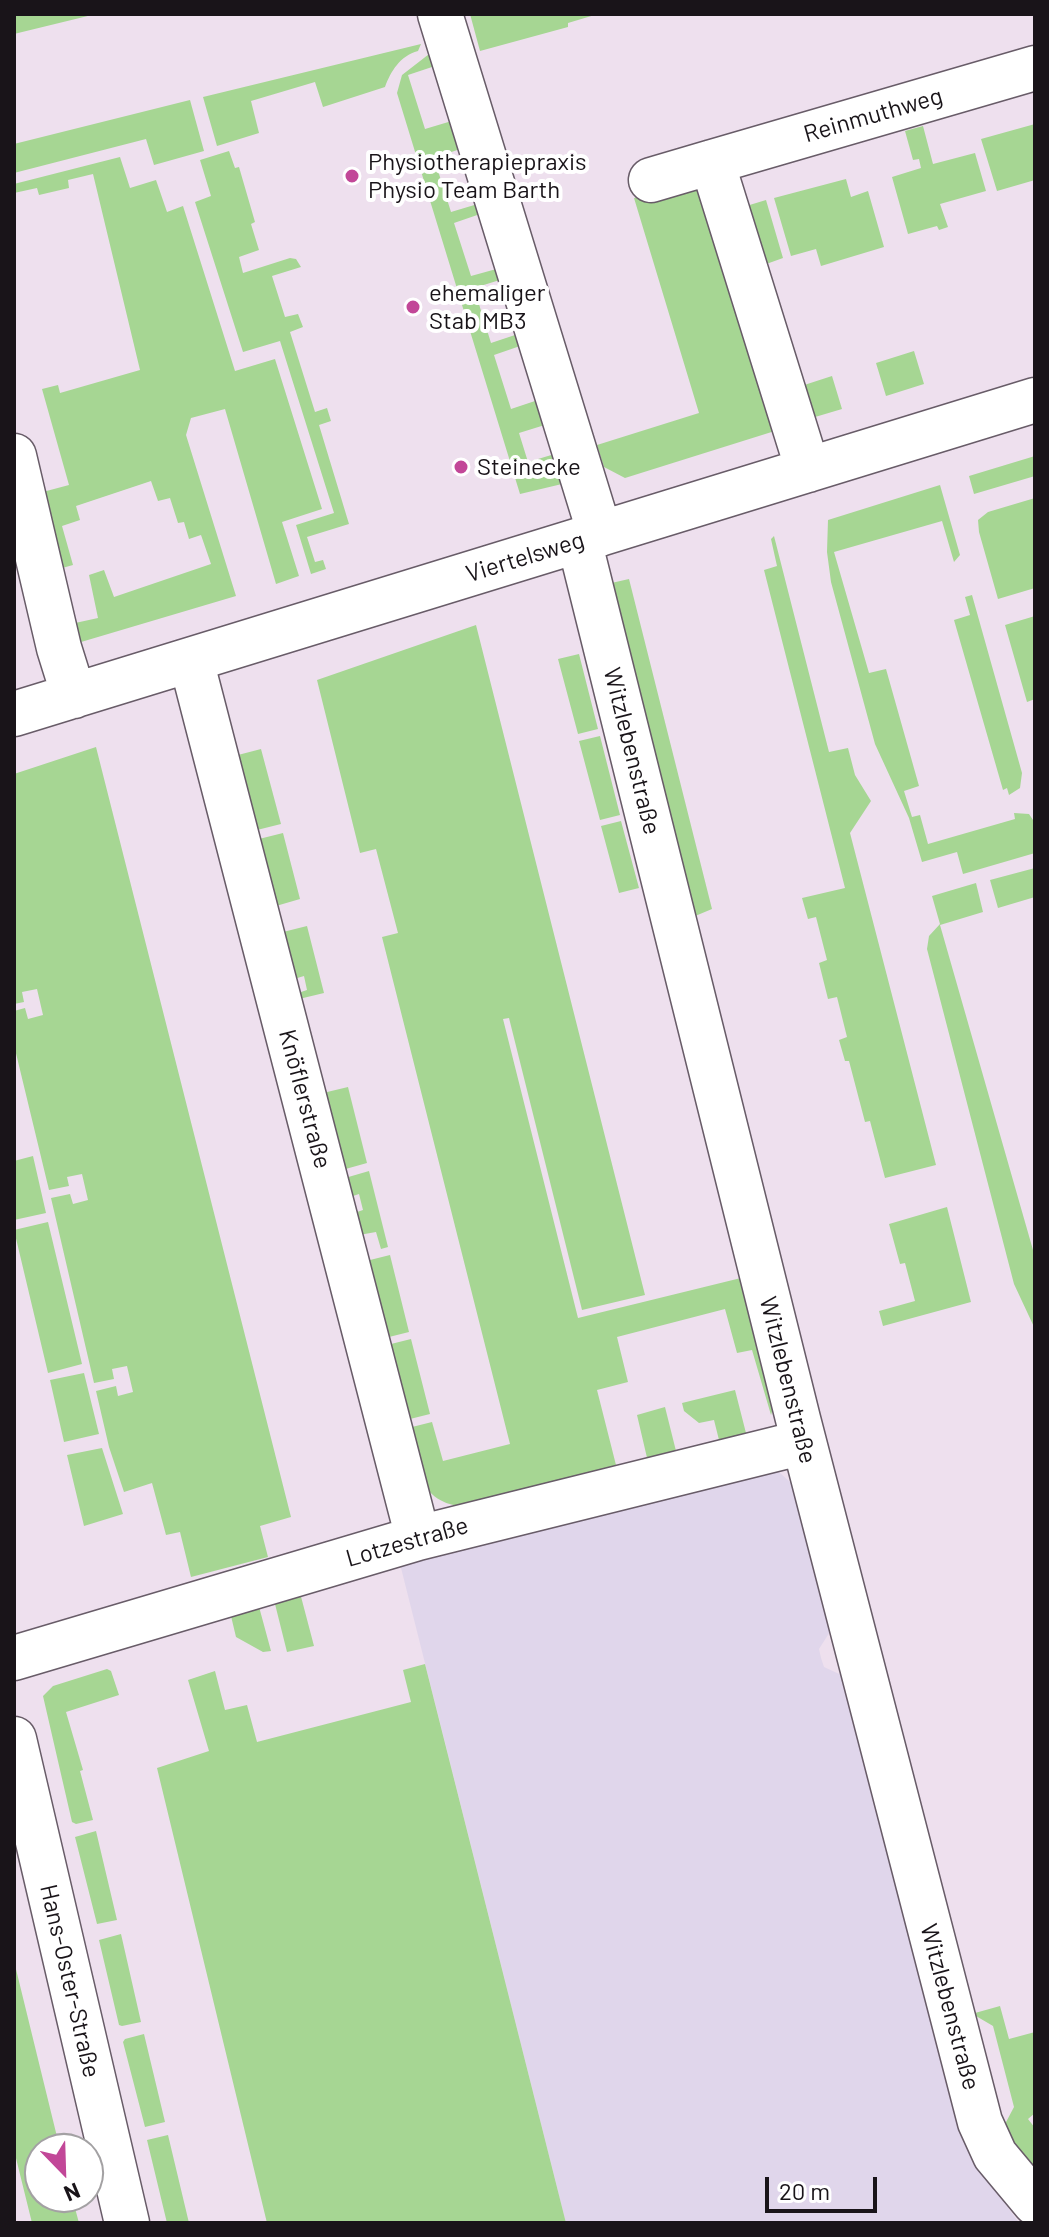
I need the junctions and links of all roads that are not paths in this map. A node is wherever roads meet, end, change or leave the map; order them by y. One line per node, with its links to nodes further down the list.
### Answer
1 (440, 14): 8 (street, Witzlebenstraße)
2 (1035, 68): 3 (street, Reinmuthweg)
3 (712, 162): 4 (street, Reinmuthweg); 7 (street)
4 (651, 180)
5 (1035, 400): 7 (street, Viertelsweg)
6 (14, 456): 10 (street)
7 (808, 470): 8 (street, Viertelsweg)
8 (590, 537): 9 (street, Viertelsweg); 12 (street, Witzlebenstraße)
9 (191, 660): 10 (street, Viertelsweg); 13 (street, Knöflerstraße)
10 (74, 696): 11 (street, Viertelsweg)
11 (14, 714)
12 (804, 1442): 13 (street, Lotzestraße); 16 (street, Witzlebenstraße)
13 (418, 1538): 14 (street, Lotzestraße)
14 (14, 1658)
15 (14, 1739): 17 (street, Hans-Oster-Straße)
16 (1035, 2203)
17 (127, 2223)

